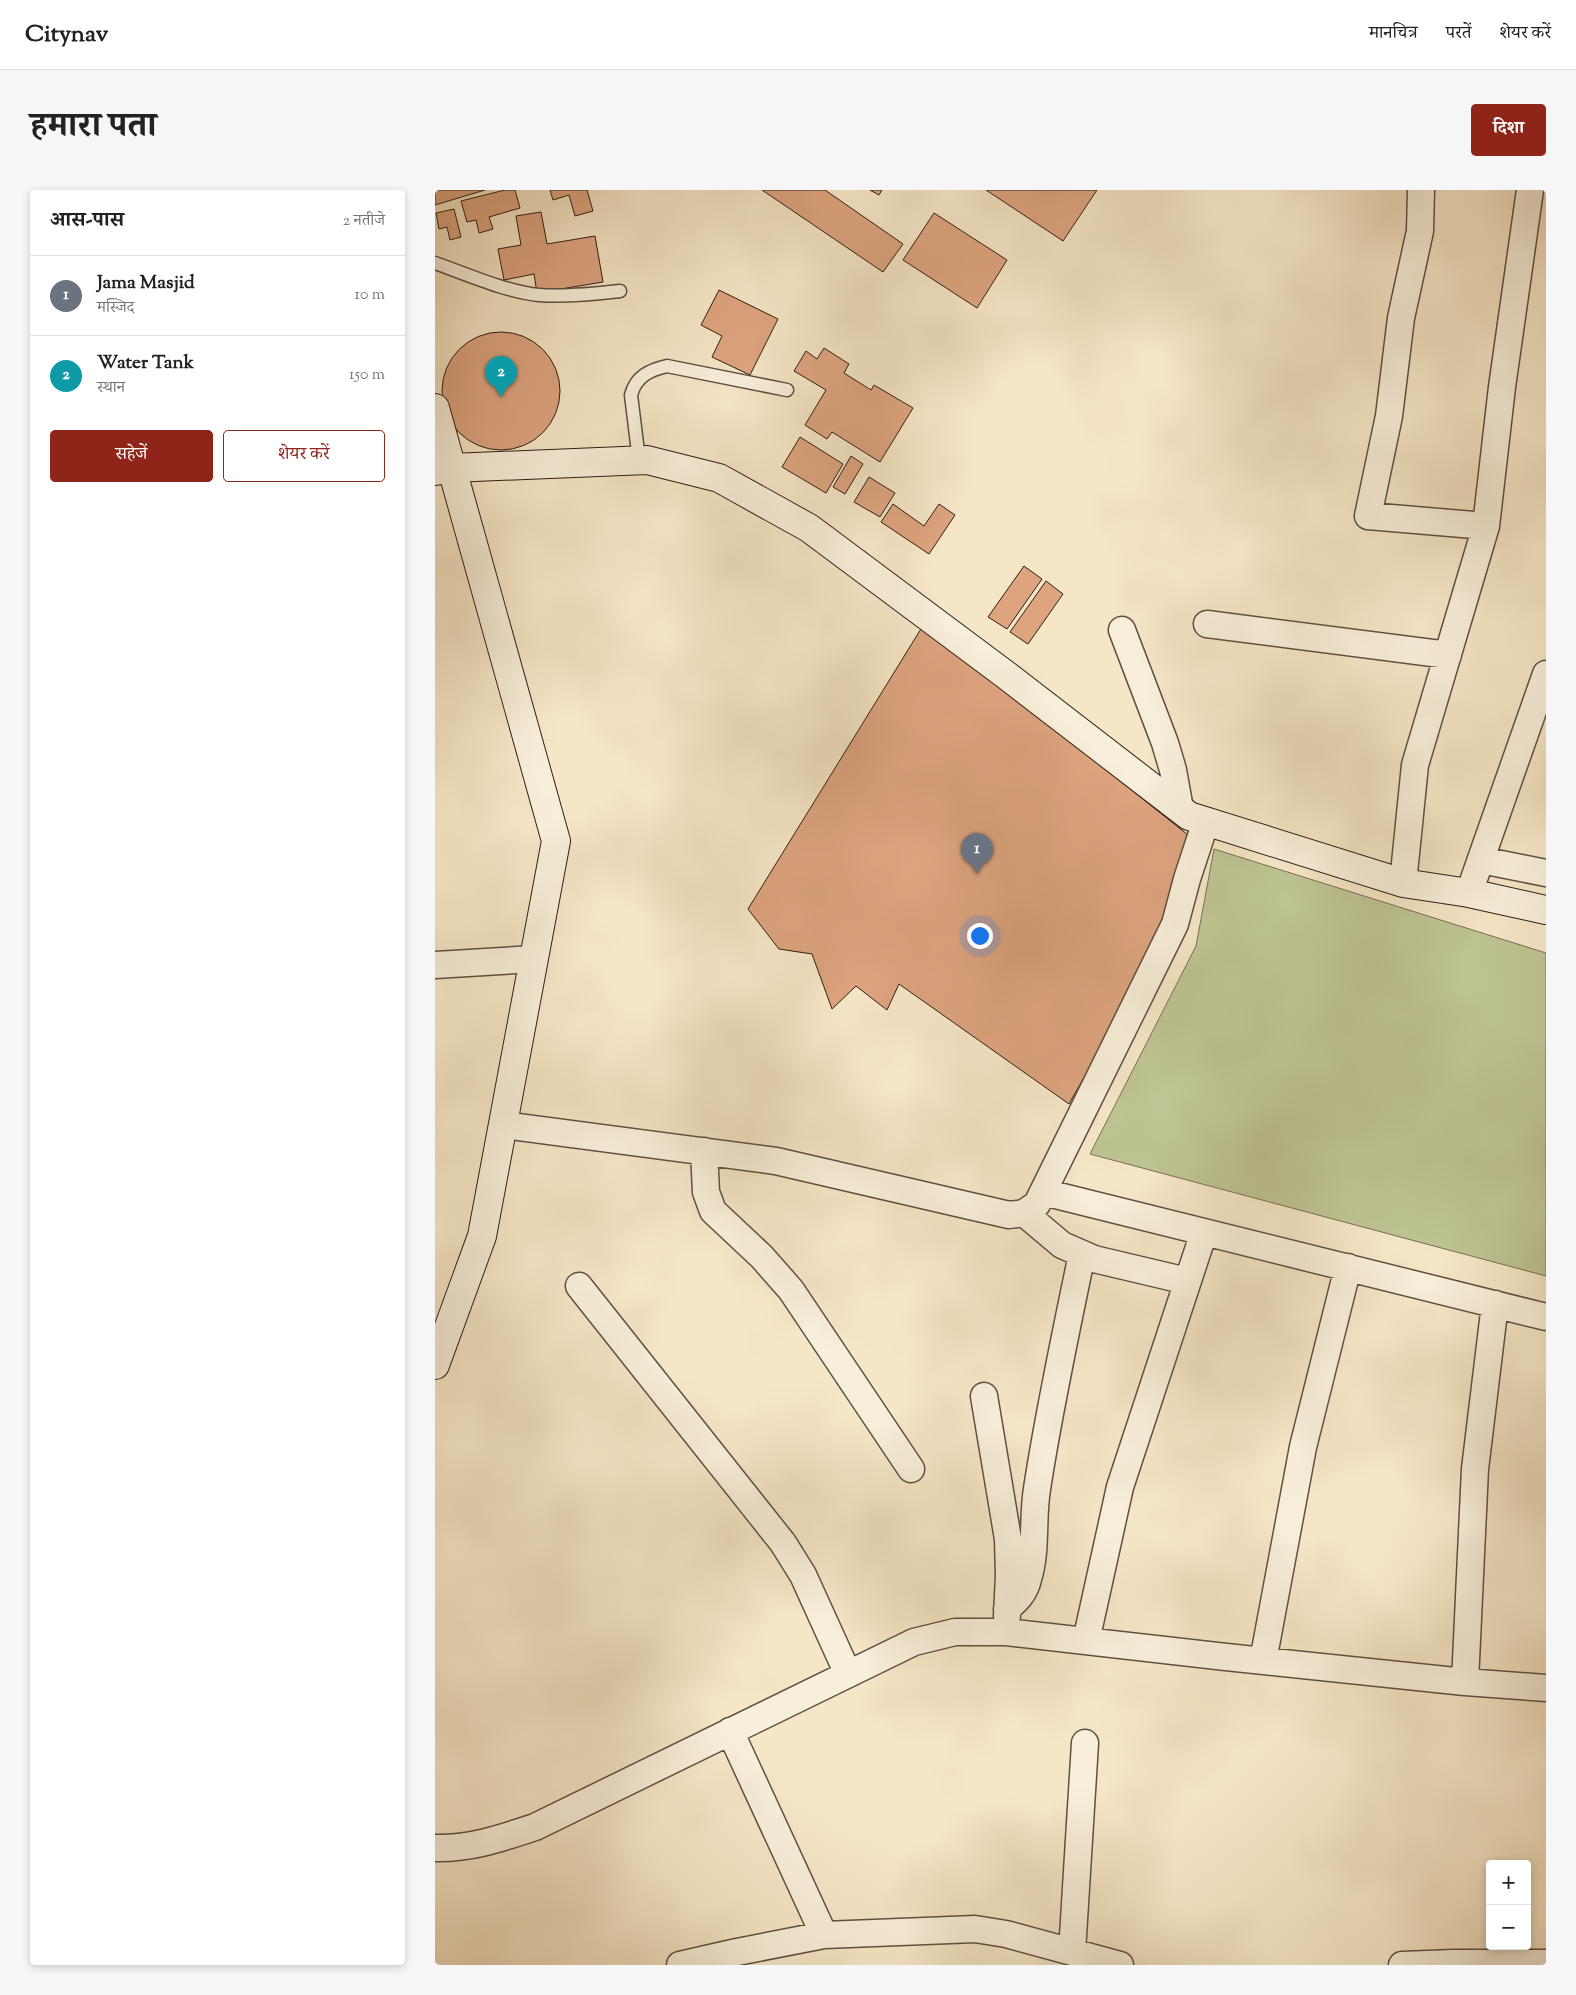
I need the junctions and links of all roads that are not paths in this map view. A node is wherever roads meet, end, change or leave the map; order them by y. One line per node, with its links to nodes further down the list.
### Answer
1 (1421, 190): 10 (street)
2 (1530, 190): 3 (street)
3 (1536, 222): 10 (street)
4 (435, 263): 5 (lane)
5 (620, 291)
6 (787, 390): 8 (lane)
7 (435, 408): 9 (main road)
8 (639, 460): 9 (main road); 15 (main road)
9 (443, 470): 22 (main road)
10 (1486, 526): 13 (street)
11 (1207, 624): 13 (street)
12 (1122, 630): 15 (street)
13 (1447, 655): 19 (street)
14 (1546, 674): 17 (street)
15 (1180, 809): 16 (main road)
16 (1206, 821): 19 (main road); 26 (street)
17 (1481, 860): 18 (street); 20 (street)
18 (1546, 874)
19 (1403, 883): 20 (main road)
20 (1469, 893): 21 (main road)
21 (1546, 910)
22 (534, 959): 23 (street); 24 (main road)
23 (435, 965)
24 (503, 1125): 25 (street); 35 (main road)
25 (704, 1151): 27 (street); 37 (street)
26 (1043, 1192): 27 (street); 28 (street)
27 (1024, 1213): 29 (street)
28 (1204, 1232): 30 (street); 31 (street)
29 (1081, 1254): 31 (street); 38 (street)
30 (1348, 1267): 33 (street); 40 (street)
31 (1187, 1281): 39 (street)
32 (579, 1286): 41 (street)
33 (1495, 1304): 34 (street); 42 (street)
34 (1546, 1317)
35 (435, 1365)
36 (984, 1396): 38 (street)
37 (911, 1469)
38 (1007, 1621): 39 (street); 41 (street)
39 (1086, 1641): 40 (street)
40 (1263, 1661): 42 (street)
41 (848, 1674): 44 (street)
42 (1465, 1682): 43 (street)
43 (1546, 1688)
44 (731, 1731): 46 (street); 47 (street)
45 (1085, 1743): 48 (street)
46 (435, 1848)
47 (824, 1935): 48 (street); 50 (street)
48 (1072, 1952): 51 (street)
49 (1546, 1963): 52 (street)
50 (680, 1965)
51 (1120, 1965)
52 (1402, 1965)

